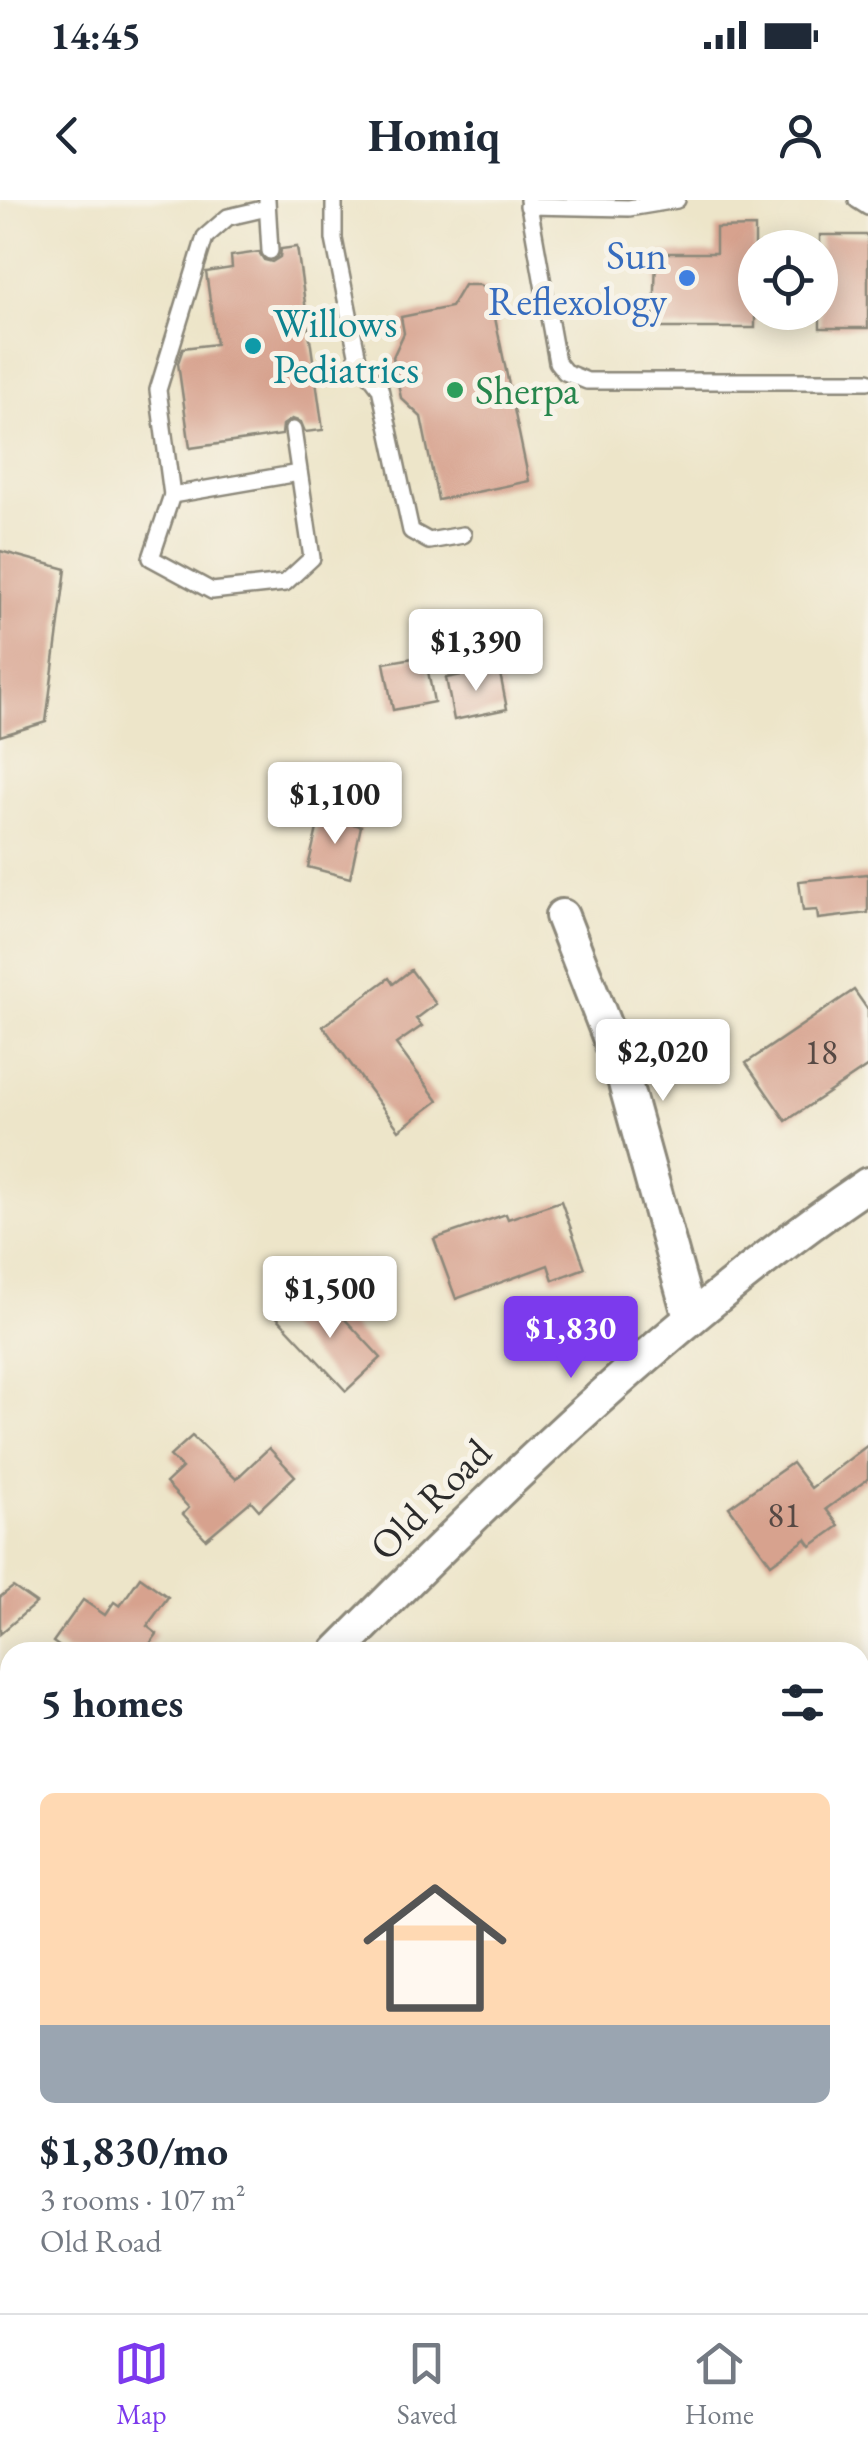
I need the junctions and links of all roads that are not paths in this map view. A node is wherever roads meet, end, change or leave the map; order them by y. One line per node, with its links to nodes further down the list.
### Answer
1 (334, 200): 12 (lane)
2 (677, 200): 4 (lane)
3 (857, 200): 6 (lane)
4 (528, 203): 8 (lane)
5 (267, 204): 7 (lane); 11 (lane)
6 (868, 207)
7 (270, 250)
8 (868, 381)
9 (293, 430): 10 (lane)
10 (298, 473): 11 (lane); 11 (lane)
11 (172, 495)
12 (463, 535)
13 (562, 916): 15 (street)
14 (868, 1184): 15 (street, Old Road)
15 (690, 1318): 16 (street, Old Road)
16 (347, 1642)

